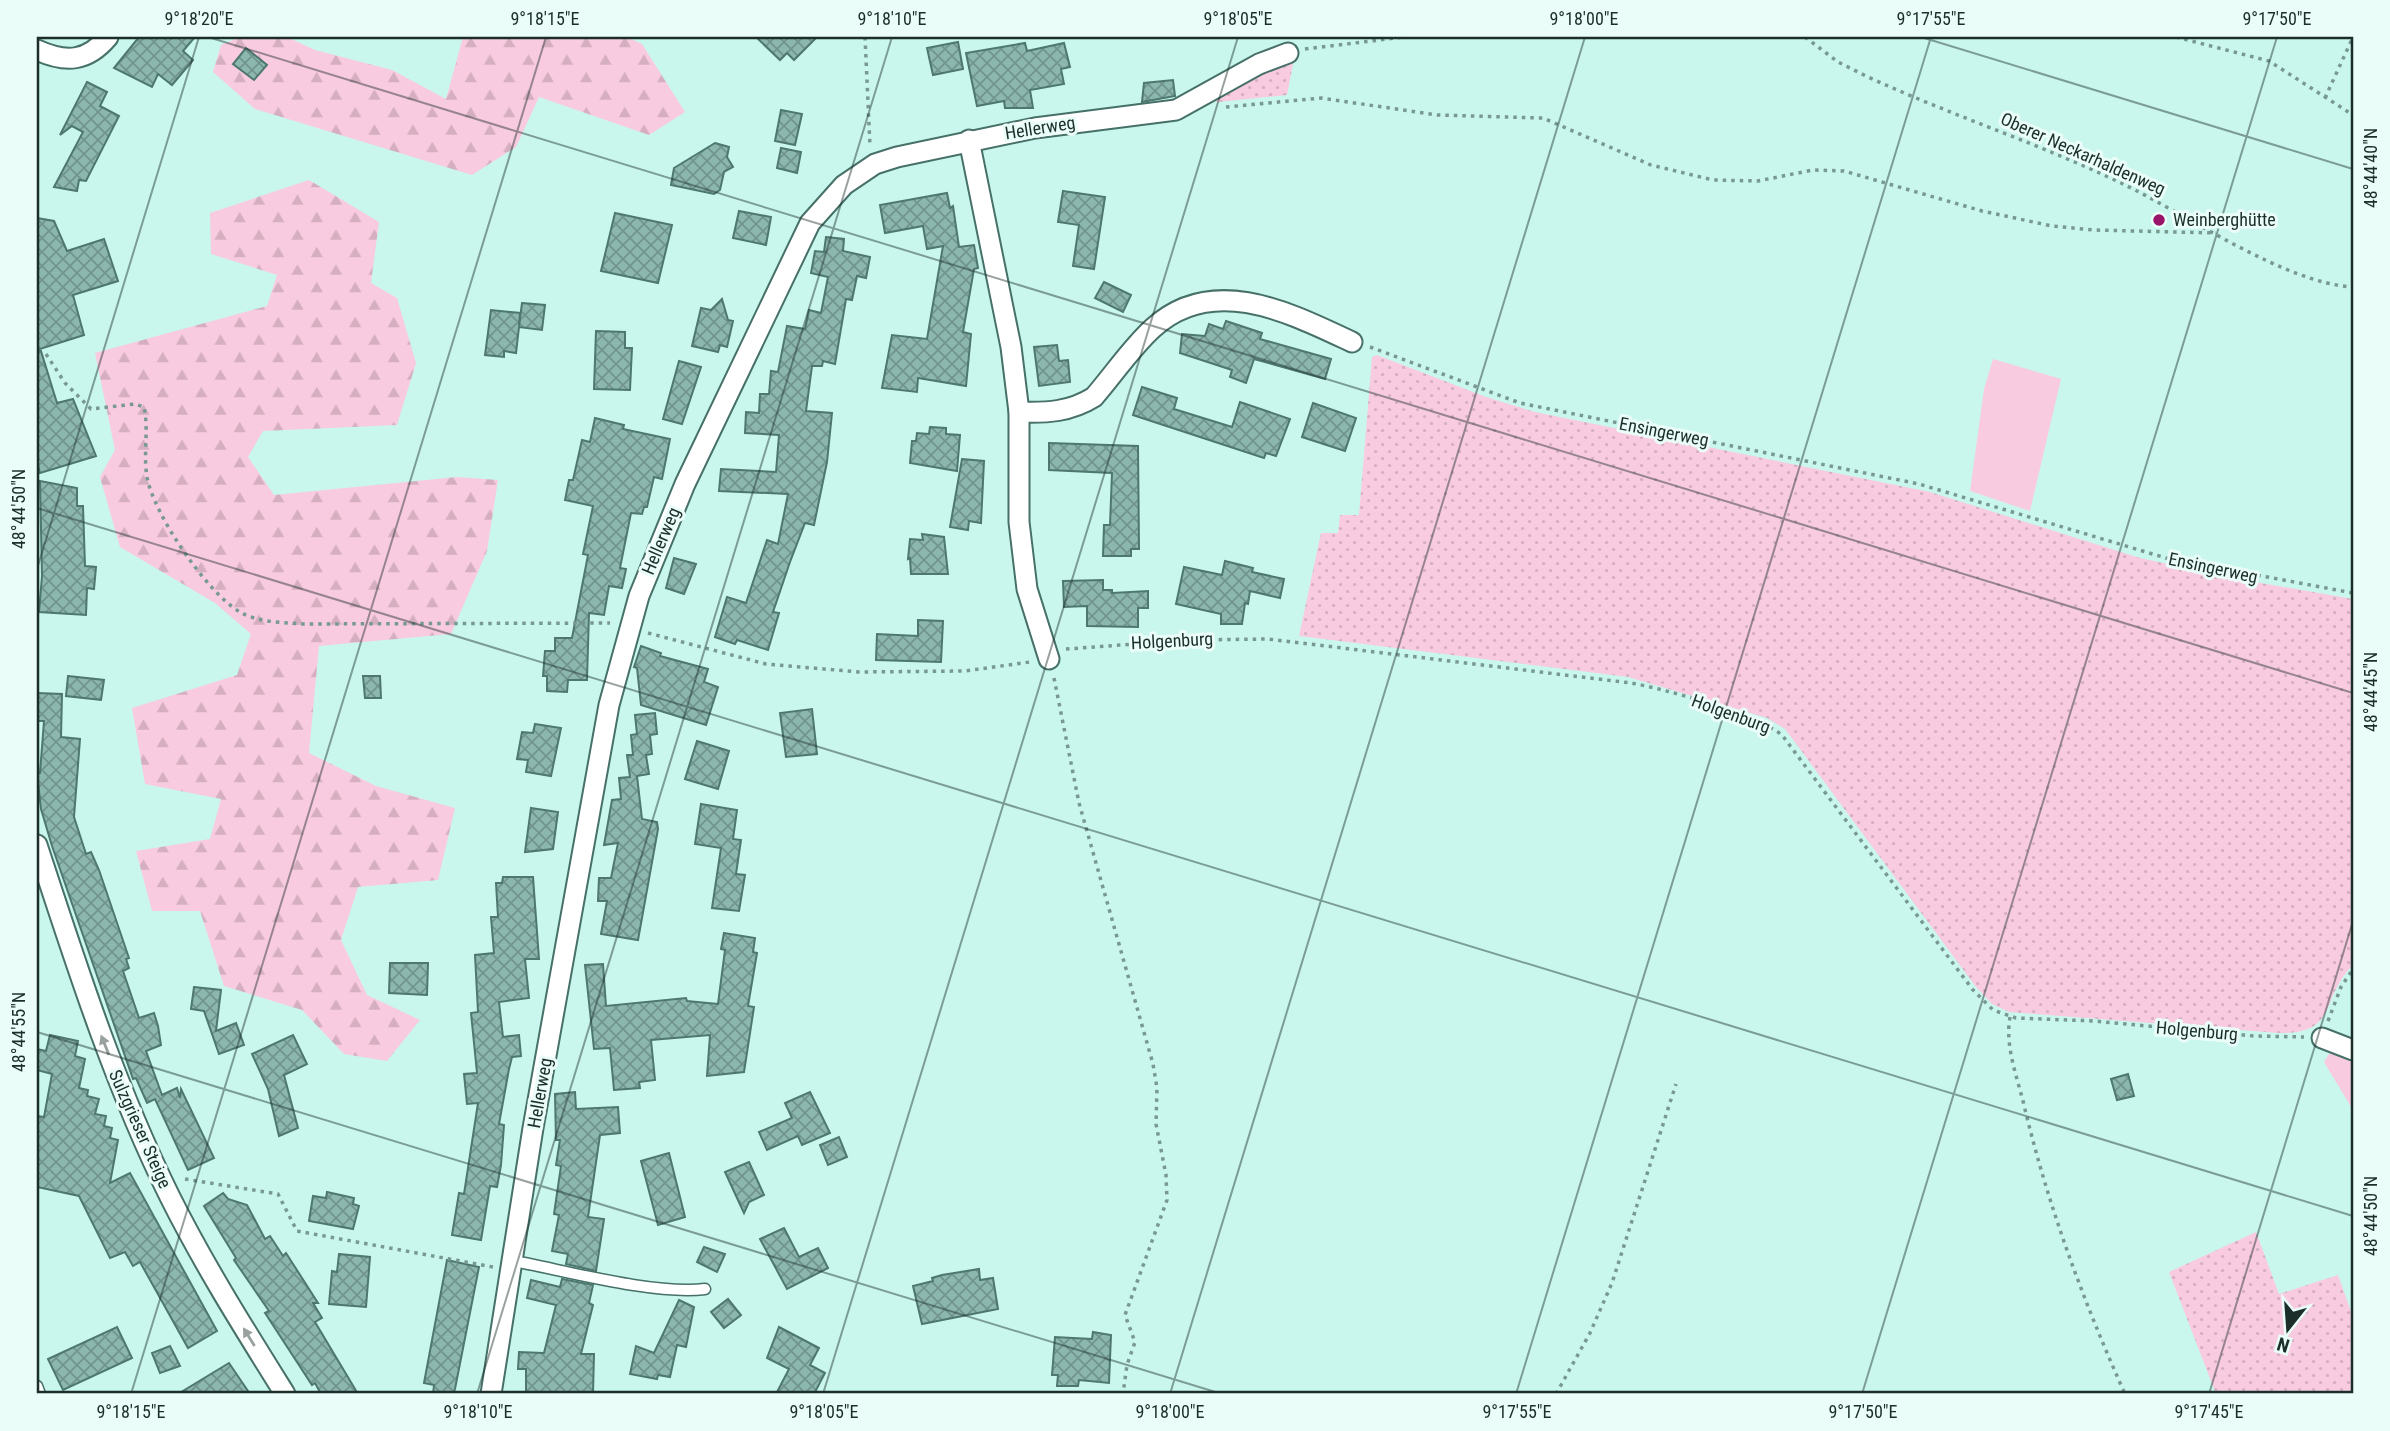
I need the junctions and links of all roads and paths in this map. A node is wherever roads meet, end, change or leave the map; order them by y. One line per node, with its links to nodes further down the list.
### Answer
1 (108, 37): 7 (street)
2 (864, 37): 13 (path)
3 (1404, 37): 8 (path)
4 (1805, 37): 14 (path, Oberer Neckarhaldenweg)
5 (2176, 37): 9 (path)
6 (2353, 37): 9 (path)
7 (37, 50)
8 (1288, 53): 12 (street, Hellerweg)
9 (2325, 97): 11 (path)
10 (1215, 108): 14 (path)
11 (2353, 115)
12 (969, 140): 13 (street, Hellerweg); 18 (street)
13 (876, 164): 20 (street, Hellerweg)
14 (2216, 233): 15 (path, Oberer Neckarhaldenweg)
15 (2353, 287)
16 (1352, 342): 18 (street); 19 (path, Ensingerweg)
17 (46, 354): 20 (path, Holgenburg)
18 (1019, 412): 21 (street)
19 (2353, 593)
20 (630, 627): 21 (path, Holgenburg); 29 (street, Hellerweg)
21 (1048, 655): 24 (path, Holgenburg); 35 (path)
22 (37, 845): 28 (street, Sulzgrieser Steige, one-way to 22)
23 (2353, 969): 25 (path)
24 (2010, 1017): 25 (path, Holgenburg); 37 (path)
25 (2322, 1038): 26 (street)
26 (2353, 1050)
27 (1676, 1084): 36 (path)
28 (160, 1175): 29 (path); 33 (street, Sulzgrieser Steige, one-way to 28)
29 (513, 1266): 30 (lane); 34 (street, Hellerweg)
30 (705, 1289)
31 (37, 1386): 32 (lane)
32 (40, 1394)
33 (285, 1394)
34 (491, 1394)
35 (1124, 1394)
36 (1556, 1394)
37 (2125, 1394)

